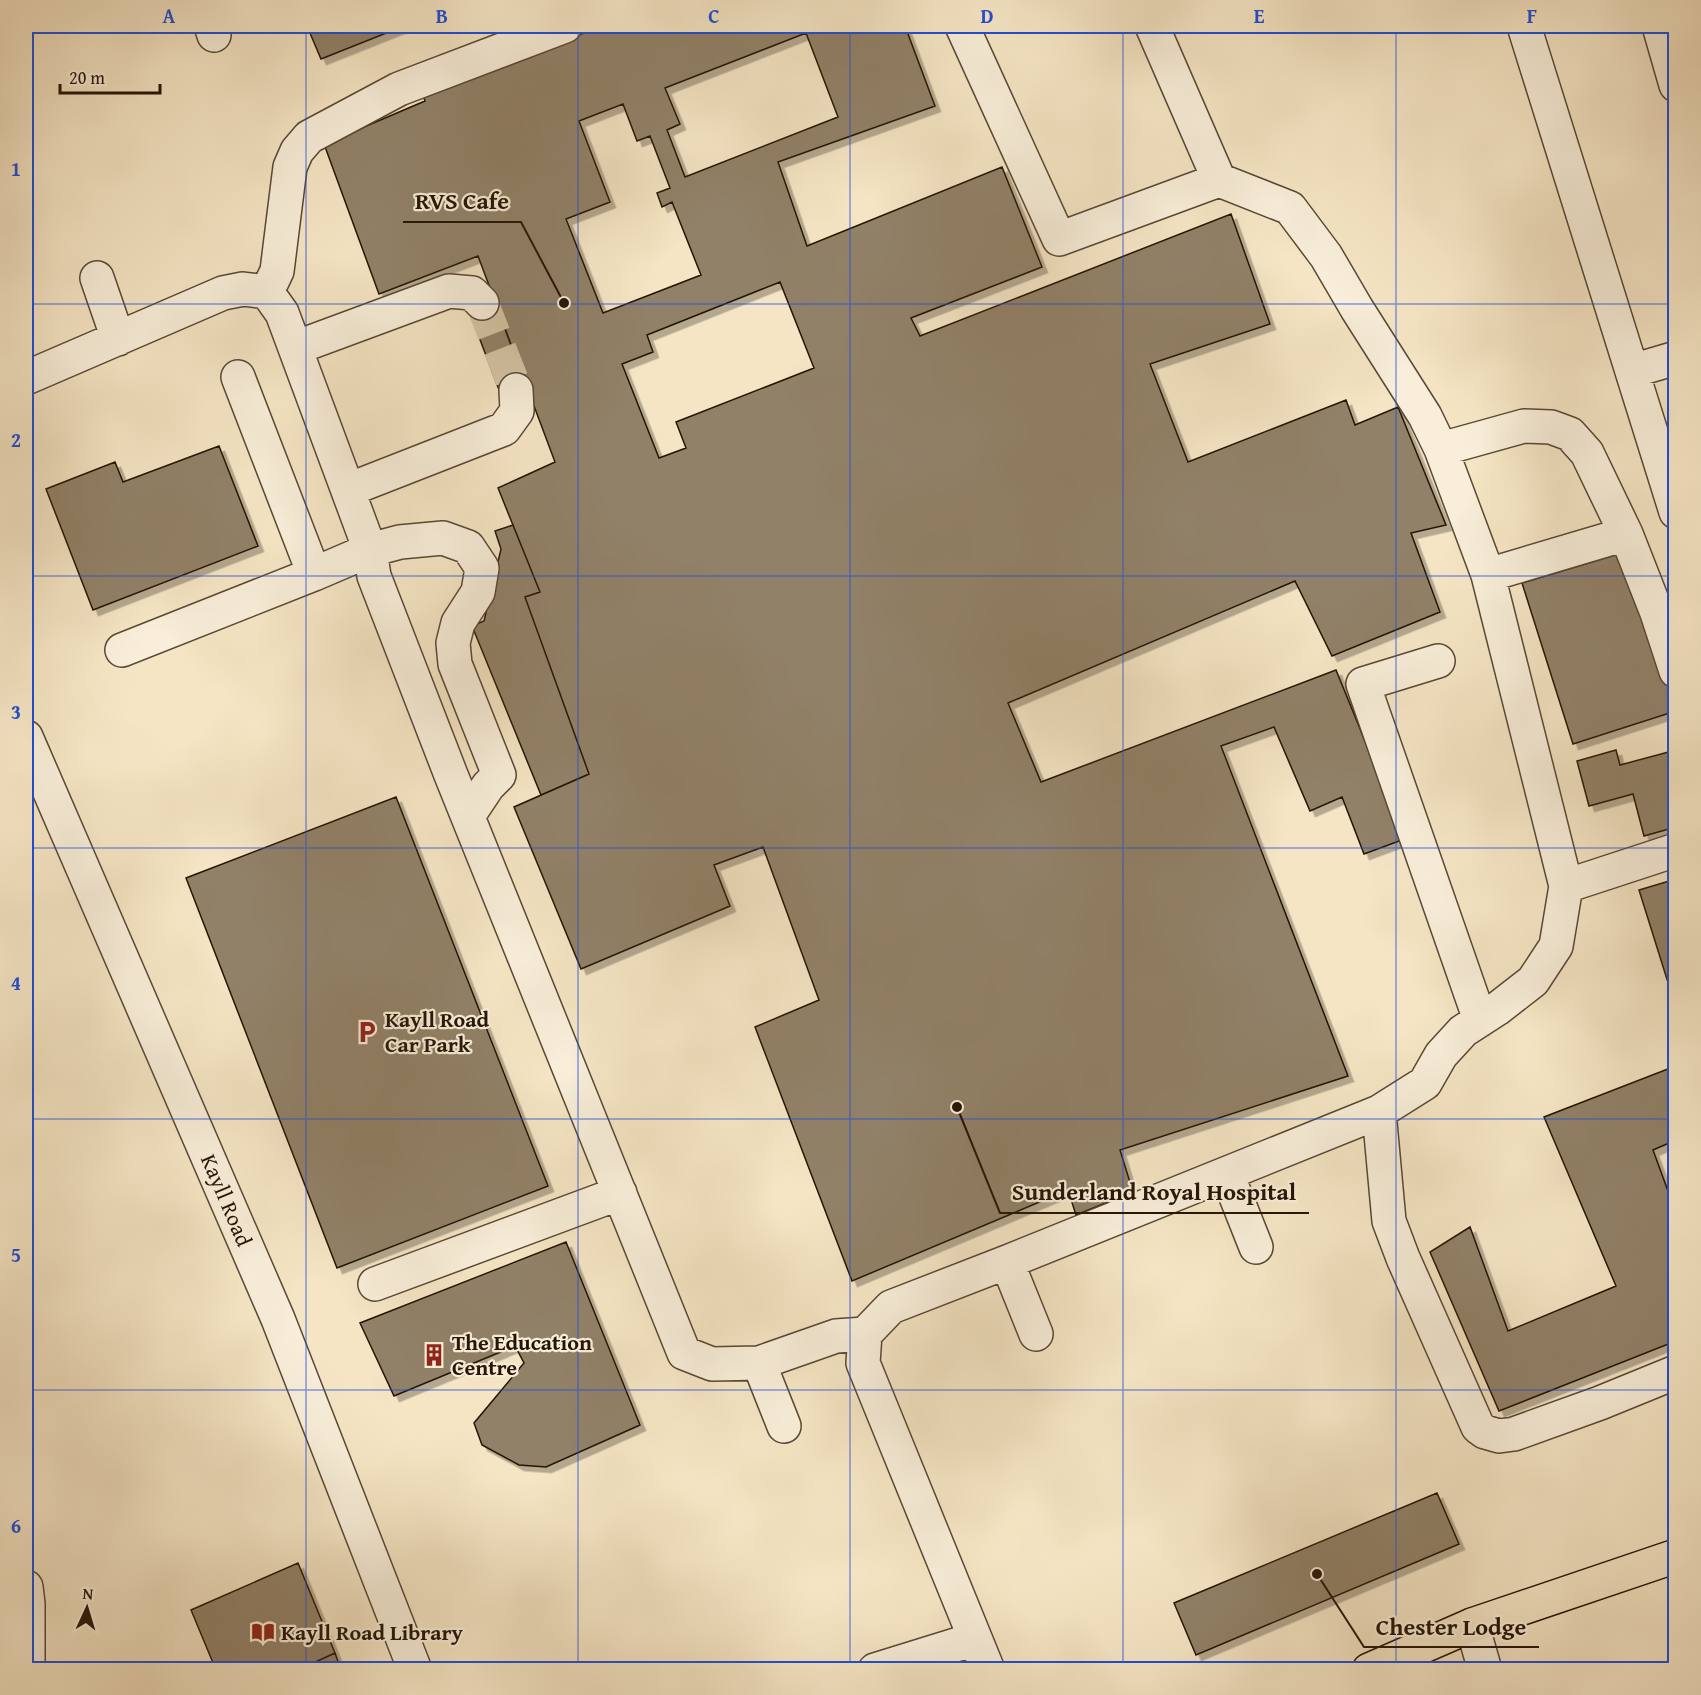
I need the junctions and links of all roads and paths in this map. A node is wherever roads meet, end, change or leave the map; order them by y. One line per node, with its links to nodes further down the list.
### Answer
1 (565, 26): 9 (street)
2 (962, 26): 7 (street)
3 (1152, 26): 7 (street)
4 (1524, 26): 14 (street)
5 (1659, 26): 6 (street)
6 (1676, 85)
7 (1219, 180): 18 (street)
8 (96, 278): 11 (street)
9 (267, 292): 11 (street); 12 (street)
10 (482, 303): 12 (street)
11 (118, 339): 16 (street)
12 (295, 348): 19 (street)
13 (1676, 358): 14 (street)
14 (1632, 370): 20 (street)
15 (238, 377): 23 (street)
16 (26, 378)
17 (516, 390): 19 (street)
18 (1441, 449): 21 (street); 24 (street)
19 (348, 490): 22 (street)
20 (1676, 512)
21 (1626, 534): 24 (street); 27 (street)
22 (370, 550): 23 (street); 29 (street); 29 (street)
23 (314, 574): 25 (street)
24 (1488, 575): 31 (street)
25 (122, 650)
26 (1438, 661): 32 (street)
27 (1676, 671)
28 (29, 750): 49 (street, Kayll Road)
29 (468, 816): 35 (street)
30 (1676, 850): 31 (street)
31 (1566, 886): 32 (street)
32 (1480, 1020): 33 (street)
33 (1379, 1112): 34 (street); 42 (street)
34 (1227, 1174): 36 (street); 37 (street)
35 (620, 1193): 38 (street); 41 (street)
36 (1256, 1248)
37 (1007, 1262): 39 (street); 40 (street)
38 (375, 1284)
39 (865, 1334): 41 (street); 47 (street)
40 (1036, 1334)
41 (759, 1363): 43 (street)
42 (1676, 1372)
43 (784, 1426)
44 (1676, 1556): 46 (main road)
45 (26, 1587): 48 (street)
46 (1472, 1624): 52 (main road); 53 (street)
47 (975, 1640): 50 (street); 51 (street)
48 (28, 1670)
49 (415, 1670)
50 (875, 1670)
51 (988, 1670)
52 (1369, 1670)
53 (1485, 1670)

